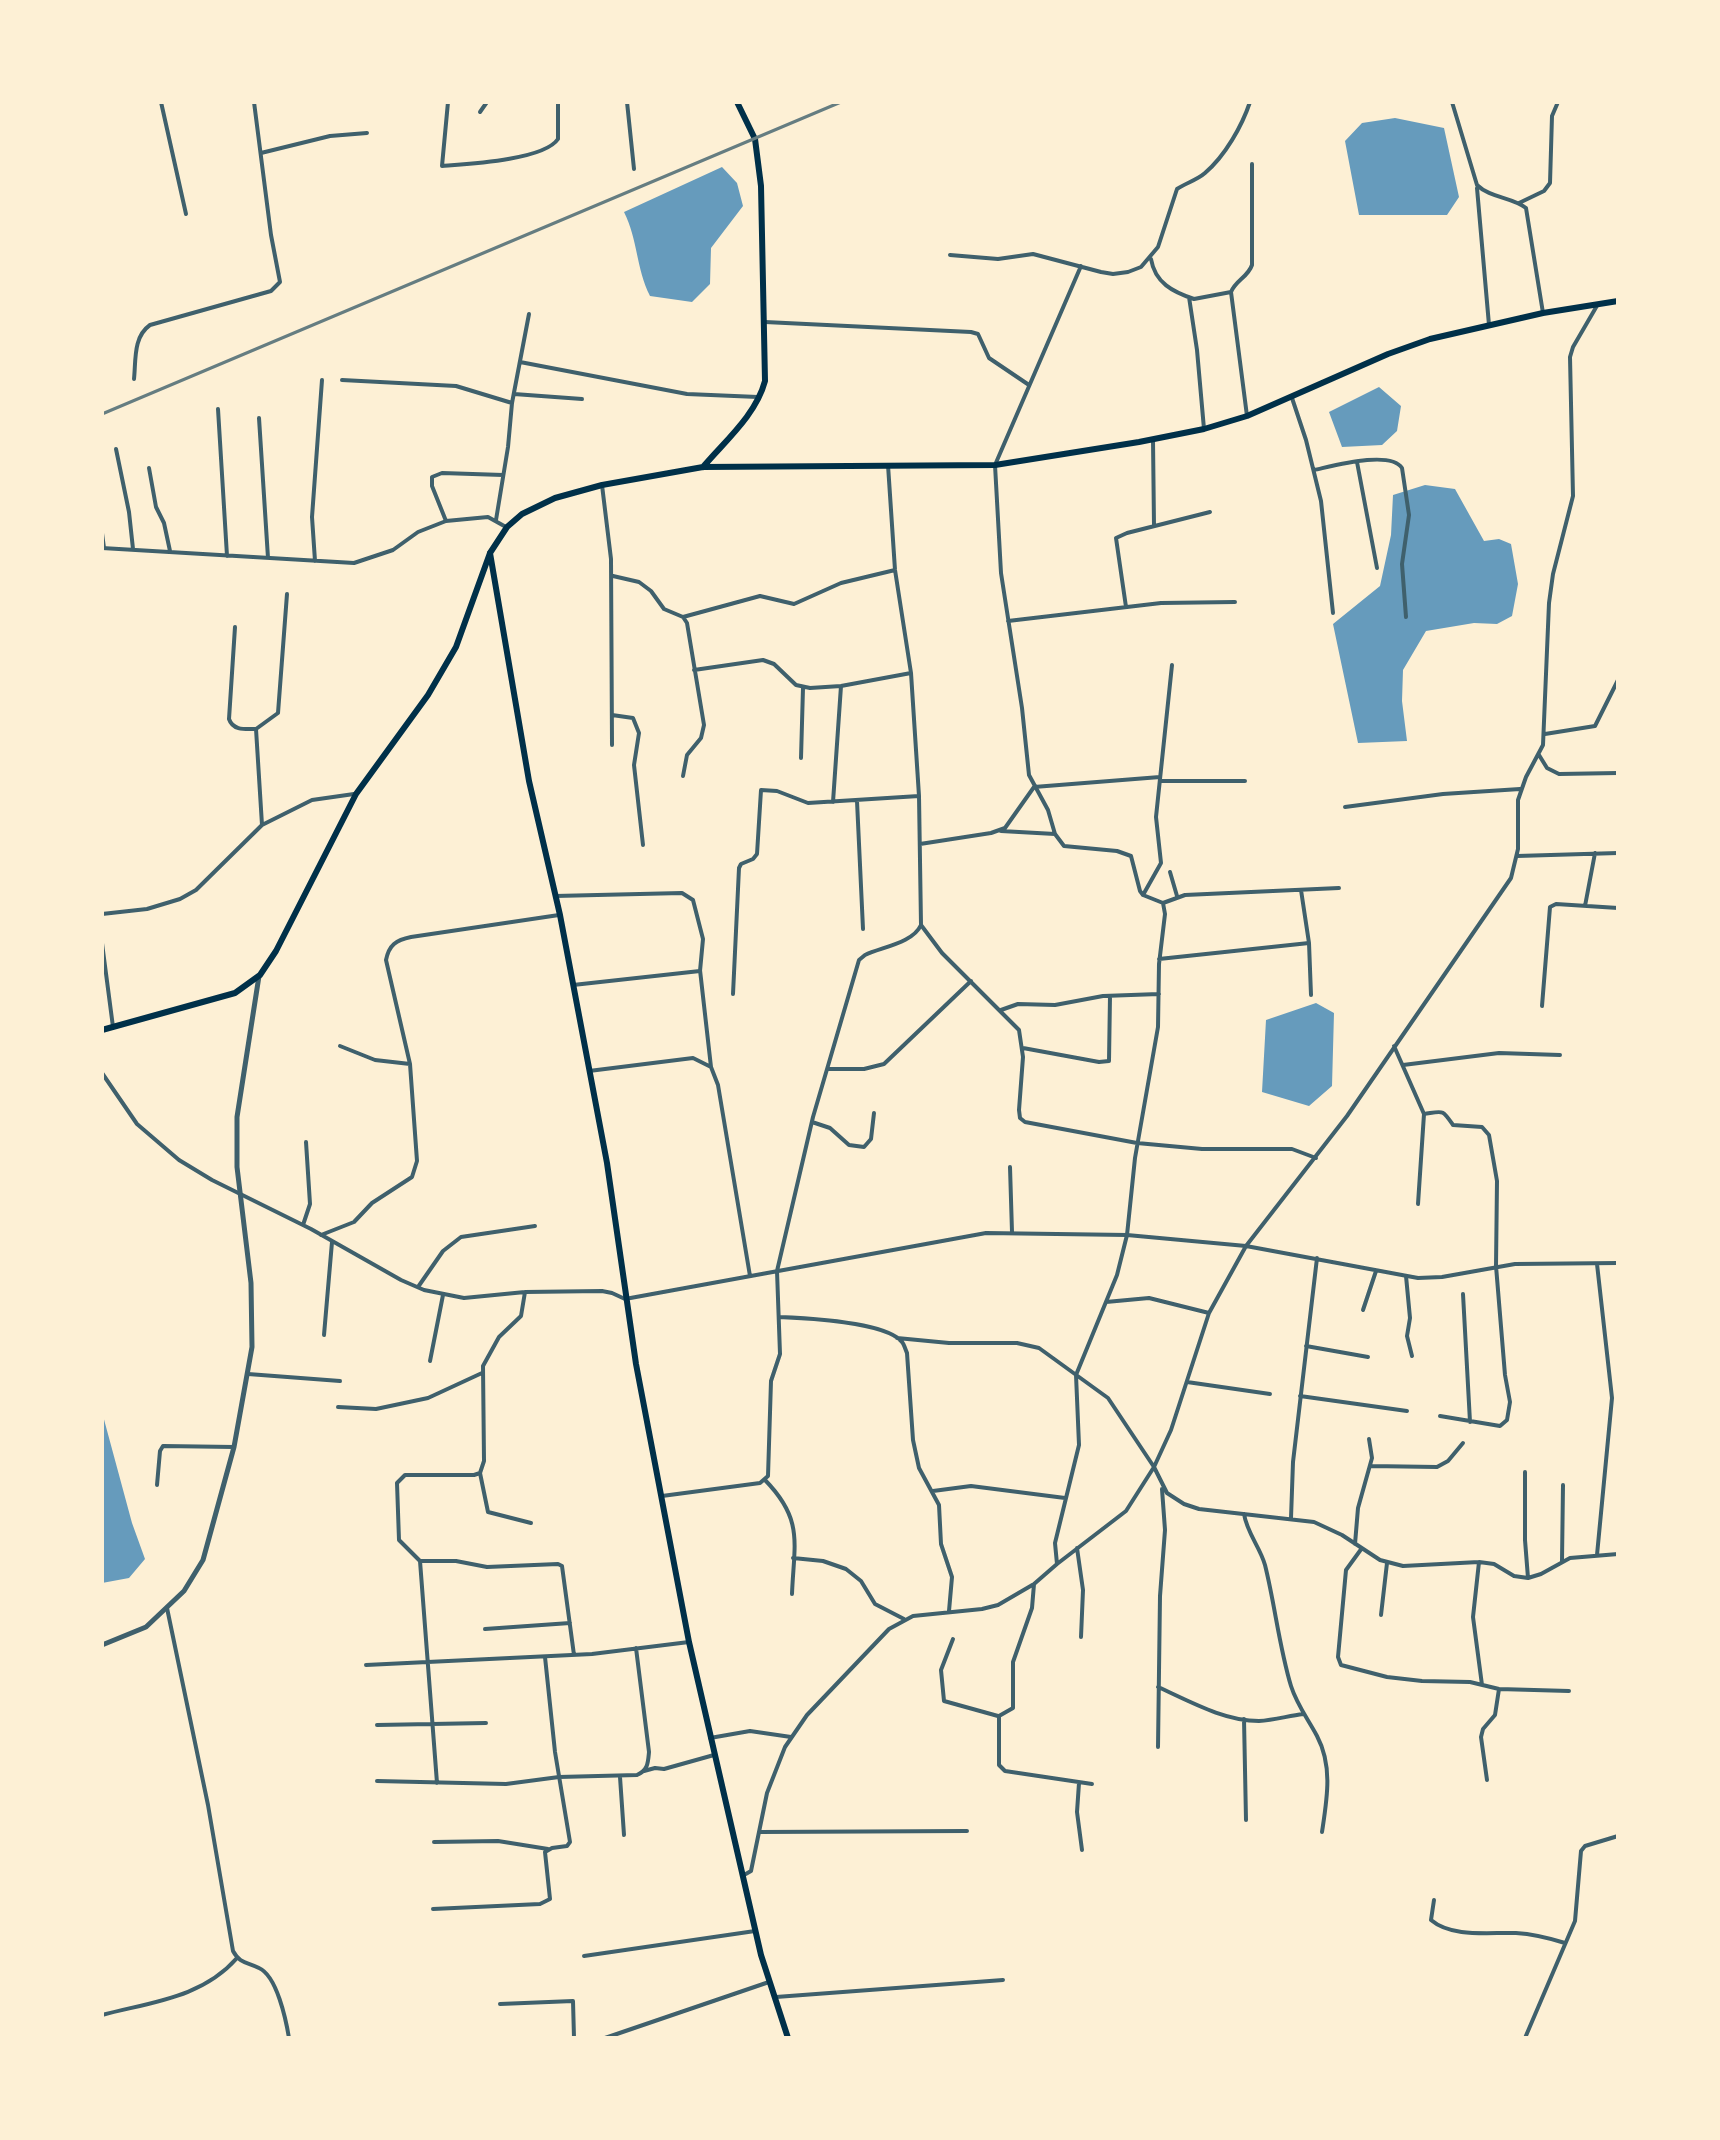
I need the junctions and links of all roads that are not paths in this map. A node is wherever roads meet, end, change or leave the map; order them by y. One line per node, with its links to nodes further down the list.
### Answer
1 (161, 102): 20 (street)
2 (254, 102): 15 (street)
3 (448, 102): 5 (street)
4 (487, 102): 13 (street)
5 (558, 102)
6 (627, 102): 17 (street)
7 (737, 102): 30 (main road)
8 (1250, 102): 22 (street)
9 (1452, 102): 18 (street)
10 (1547, 102): 12 (street)
11 (1558, 102): 12 (street)
12 (1553, 109): 19 (street)
13 (480, 112)
14 (367, 133): 15 (street)
15 (261, 153): 33 (street)
16 (1252, 164): 24 (street)
17 (634, 169)
18 (1477, 185): 19 (street); 31 (street)
19 (1519, 203): 28 (street)
20 (186, 214)
21 (950, 255): 23 (street)
22 (1151, 259): 23 (street); 25 (street)
23 (1081, 266): 36 (street)
24 (1231, 292): 25 (street); 43 (street)
25 (1189, 297): 45 (street)
26 (1618, 301): 27 (main road)
27 (1598, 304): 28 (main road); 88 (street)
28 (1543, 313): 31 (main road)
29 (529, 314): 32 (street)
30 (765, 322): 36 (street); 38 (main road)
31 (1489, 325): 39 (main road)
32 (520, 362): 37 (street); 38 (street)
33 (134, 379)
34 (322, 380): 68 (street)
35 (342, 380): 41 (street)
36 (1029, 385): 50 (street)
37 (514, 394): 40 (street); 41 (street)
38 (760, 397): 51 (main road)
39 (1292, 398): 43 (main road); 53 (street)
40 (582, 399)
41 (512, 403): 54 (street)
42 (218, 409): 66 (street)
43 (1247, 416): 45 (main road)
44 (259, 418): 67 (street)
45 (1204, 429): 46 (main road)
46 (1153, 439): 50 (main road); 59 (street)
47 (116, 449): 63 (street)
48 (1357, 462): 53 (street); 69 (street); 77 (street)
49 (888, 465): 50 (main road); 51 (main road); 70 (street)
50 (995, 465): 78 (street)
51 (703, 467): 55 (main road)
52 (149, 468): 64 (street)
53 (1314, 470): 75 (street)
54 (503, 475): 57 (street); 58 (street)
55 (602, 485): 60 (main road); 71 (street)
56 (1210, 512): 59 (street)
57 (496, 520): 58 (street); 60 (street)
58 (446, 521): 68 (street)
59 (1154, 526): 74 (street)
60 (507, 527): 65 (main road)
61 (102, 533): 62 (street)
62 (103, 548): 63 (street)
63 (133, 550): 64 (street)
64 (170, 551): 66 (street)
65 (490, 553): 98 (main road); 115 (main road)
66 (227, 556): 67 (street)
67 (268, 558): 68 (street)
68 (315, 561)
69 (1377, 568)
70 (895, 570): 76 (street); 82 (street)
71 (611, 575): 76 (street); 86 (street)
72 (287, 594): 87 (street)
73 (1235, 602): 74 (street)
74 (1126, 607): 78 (street)
75 (1333, 613)
76 (683, 617): 81 (street)
77 (1406, 617)
78 (1008, 621): 96 (street)
79 (235, 627): 87 (street)
80 (1172, 665): 94 (street)
81 (694, 670): 85 (street); 93 (street)
82 (911, 673): 84 (street); 99 (street)
83 (1618, 680): 88 (street)
84 (841, 686): 85 (street); 101 (street)
85 (803, 688): 91 (street)
86 (612, 715): 89 (street); 107 (street)
87 (256, 729): 103 (street)
88 (1545, 734): 90 (street)
89 (612, 745)
90 (1539, 755): 92 (street); 97 (street)
91 (801, 758)
92 (1618, 773)
93 (683, 776)
94 (1160, 779): 95 (street); 96 (street); 114 (street)
95 (1245, 781)
96 (1034, 787): 104 (street); 105 (street)
97 (1520, 789): 102 (street); 110 (street)
98 (356, 794): 103 (street); 129 (main road)
99 (919, 796): 100 (street); 106 (street)
100 (857, 801): 101 (street); 123 (street)
101 (833, 802): 132 (street)
102 (1345, 807)
103 (262, 825): 120 (street)
104 (998, 831): 105 (street); 106 (street)
105 (1055, 834): 114 (street)
106 (920, 844): 122 (street)
107 (643, 845)
108 (1595, 853): 109 (street); 110 (street); 118 (street)
109 (1618, 853)
110 (1517, 856): 141 (street)
111 (1170, 872): 116 (street)
112 (1339, 888): 113 (street)
113 (1301, 889): 116 (street); 125 (street)
114 (1143, 895): 117 (street)
115 (555, 896): 121 (main road); 128 (street)
116 (1177, 896): 117 (street)
117 (1163, 903): 127 (street)
118 (1585, 906): 119 (street); 136 (street)
119 (1618, 908)
120 (102, 914)
121 (560, 915): 131 (main road); 144 (street)
122 (921, 925): 130 (street); 147 (street)
123 (863, 929)
124 (102, 943): 138 (street)
125 (1309, 943): 127 (street); 134 (street)
126 (698, 954): 128 (street)
127 (1159, 959): 133 (street)
128 (700, 971): 131 (street); 146 (street)
129 (260, 975): 138 (main road); 157 (street)
130 (971, 981): 137 (street); 147 (street)
131 (573, 985): 148 (main road)
132 (733, 994)
133 (1159, 994): 135 (street); 154 (street)
134 (1311, 995)
135 (1110, 996): 137 (street); 142 (street)
136 (1542, 1006)
137 (1001, 1010): 142 (street)
138 (113, 1027): 139 (main road)
139 (102, 1030)
140 (340, 1046): 144 (street)
141 (1394, 1046): 145 (street); 155 (street)
142 (1023, 1048): 154 (street)
143 (1560, 1055): 145 (street)
144 (410, 1064): 162 (street)
145 (1403, 1065): 151 (street)
146 (711, 1067): 148 (street); 172 (street)
147 (827, 1069): 152 (street)
148 (589, 1071): 178 (main road)
149 (102, 1073): 157 (street)
150 (874, 1113): 152 (street)
151 (1424, 1114): 158 (street); 169 (street)
152 (812, 1122): 171 (street)
153 (306, 1142): 159 (street)
154 (1137, 1143): 155 (street); 163 (street)
155 (1317, 1158): 165 (street)
156 (1010, 1167): 161 (street)
157 (240, 1194): 159 (street); 190 (street)
158 (1418, 1204)
159 (303, 1225): 162 (street)
160 (535, 1226): 174 (street)
161 (1012, 1233): 163 (street); 171 (street)
162 (321, 1235): 164 (street)
163 (1127, 1235): 165 (street); 179 (street)
164 (332, 1241): 174 (street); 183 (street)
165 (1246, 1246): 166 (street); 181 (street)
166 (1317, 1258): 170 (street); 185 (street)
167 (1618, 1263): 168 (street)
168 (1597, 1264): 169 (street); 221 (street)
169 (1496, 1266): 173 (street); 199 (street)
170 (1377, 1270): 173 (street); 180 (street)
171 (777, 1271): 172 (street); 182 (street)
172 (750, 1276): 178 (street)
173 (1406, 1276): 186 (street)
174 (418, 1287): 177 (street)
175 (525, 1292): 177 (street); 178 (street); 189 (street)
176 (1463, 1294): 199 (street)
177 (443, 1295): 188 (street)
178 (625, 1299): 212 (main road)
179 (1106, 1302): 181 (street); 191 (street)
180 (1363, 1310)
181 (1209, 1313): 193 (street)
182 (779, 1317): 184 (street); 207 (street)
183 (324, 1335)
184 (897, 1338): 191 (street); 211 (street)
185 (1306, 1346): 187 (street); 195 (street)
186 (1412, 1356)
187 (1368, 1357)
188 (430, 1361)
189 (482, 1373): 196 (street); 206 (street)
190 (248, 1374): 192 (street); 202 (street)
191 (1076, 1375): 204 (street); 213 (street)
192 (340, 1381)
193 (1187, 1382): 194 (street); 204 (street)
194 (1270, 1394)
195 (1300, 1396): 197 (street); 215 (street)
196 (338, 1407)
197 (1407, 1411)
198 (1440, 1416): 199 (street)
199 (1470, 1422)
200 (1369, 1439): 203 (street)
201 (1463, 1443): 203 (street)
202 (234, 1447): 208 (street); 231 (street)
203 (1370, 1466): 217 (street)
204 (1154, 1467): 210 (street); 218 (street)
205 (1525, 1472): 228 (street)
206 (480, 1473): 216 (street); 223 (street)
207 (765, 1480): 212 (street); 222 (street)
208 (157, 1485)
209 (1563, 1485): 224 (street)
210 (1162, 1486): 214 (street); 247 (street)
211 (933, 1491): 213 (street); 232 (street)
212 (661, 1496): 239 (main road)
213 (1066, 1498): 227 (street)
214 (1244, 1514): 215 (street); 250 (street)
215 (1291, 1518): 217 (street)
216 (531, 1523)
217 (1355, 1544): 219 (street)
218 (1077, 1548): 227 (street); 237 (street)
219 (1362, 1548): 226 (street); 246 (street)
220 (1618, 1554): 221 (street)
221 (1597, 1555): 224 (street)
222 (793, 1558): 230 (street); 234 (street)
223 (420, 1561): 235 (street); 244 (street)
224 (1562, 1561): 228 (street)
225 (1479, 1562): 226 (street); 228 (street); 246 (street)
226 (1387, 1563): 233 (street)
227 (1057, 1564): 229 (street)
228 (1528, 1578)
229 (1034, 1584): 232 (street); 251 (street)
230 (792, 1594)
231 (167, 1608): 240 (street); 283 (street)
232 (949, 1612): 234 (street)
233 (1381, 1615)
234 (905, 1619): 256 (street)
235 (570, 1623): 236 (street); 242 (street)
236 (485, 1629)
237 (1081, 1637)
238 (953, 1639): 251 (street)
239 (689, 1642): 241 (street); 257 (main road)
240 (102, 1645)
241 (636, 1648): 242 (street); 260 (street)
242 (574, 1655): 243 (street)
243 (545, 1657): 244 (street); 261 (street)
244 (429, 1663): 245 (street); 253 (street)
245 (366, 1665)
246 (1482, 1685): 248 (street)
247 (1158, 1687): 252 (street); 258 (street)
248 (1499, 1689): 249 (street); 263 (street)
249 (1569, 1691)
250 (1303, 1714): 252 (street); 271 (street)
251 (999, 1716): 266 (street)
252 (1244, 1719): 268 (street)
253 (433, 1722): 254 (street); 255 (street); 265 (street)
254 (486, 1723)
255 (377, 1725)
256 (791, 1737): 257 (street); 270 (street)
257 (710, 1738): 259 (main road)
258 (1158, 1747)
259 (714, 1755): 260 (street); 277 (main road)
260 (644, 1771): 262 (street)
261 (559, 1777): 262 (street); 265 (street); 275 (street)
262 (620, 1777): 272 (street)
263 (1487, 1780)
264 (377, 1781): 265 (street)
265 (437, 1783)
266 (1079, 1783): 267 (street); 276 (street)
267 (1092, 1784)
268 (1246, 1820)
269 (967, 1831): 270 (street)
270 (760, 1832): 277 (street)
271 (1322, 1832)
272 (624, 1835)
273 (1618, 1836): 281 (street)
274 (434, 1842): 275 (street)
275 (548, 1849): 279 (street)
276 (1082, 1850)
277 (742, 1876): 280 (main road)
278 (1434, 1900): 281 (street)
279 (433, 1909)
280 (755, 1931): 282 (street); 285 (main road)
281 (1565, 1943): 293 (street)
282 (584, 1956)
283 (237, 1958): 288 (street); 289 (street)
284 (1003, 1980): 286 (street)
285 (769, 1982): 286 (main road); 291 (street)
286 (773, 1997): 292 (main road)
287 (500, 2004): 290 (street)
288 (102, 2015)
289 (289, 2038)
290 (574, 2038)
291 (605, 2038)
292 (788, 2038)
293 (1525, 2038)

